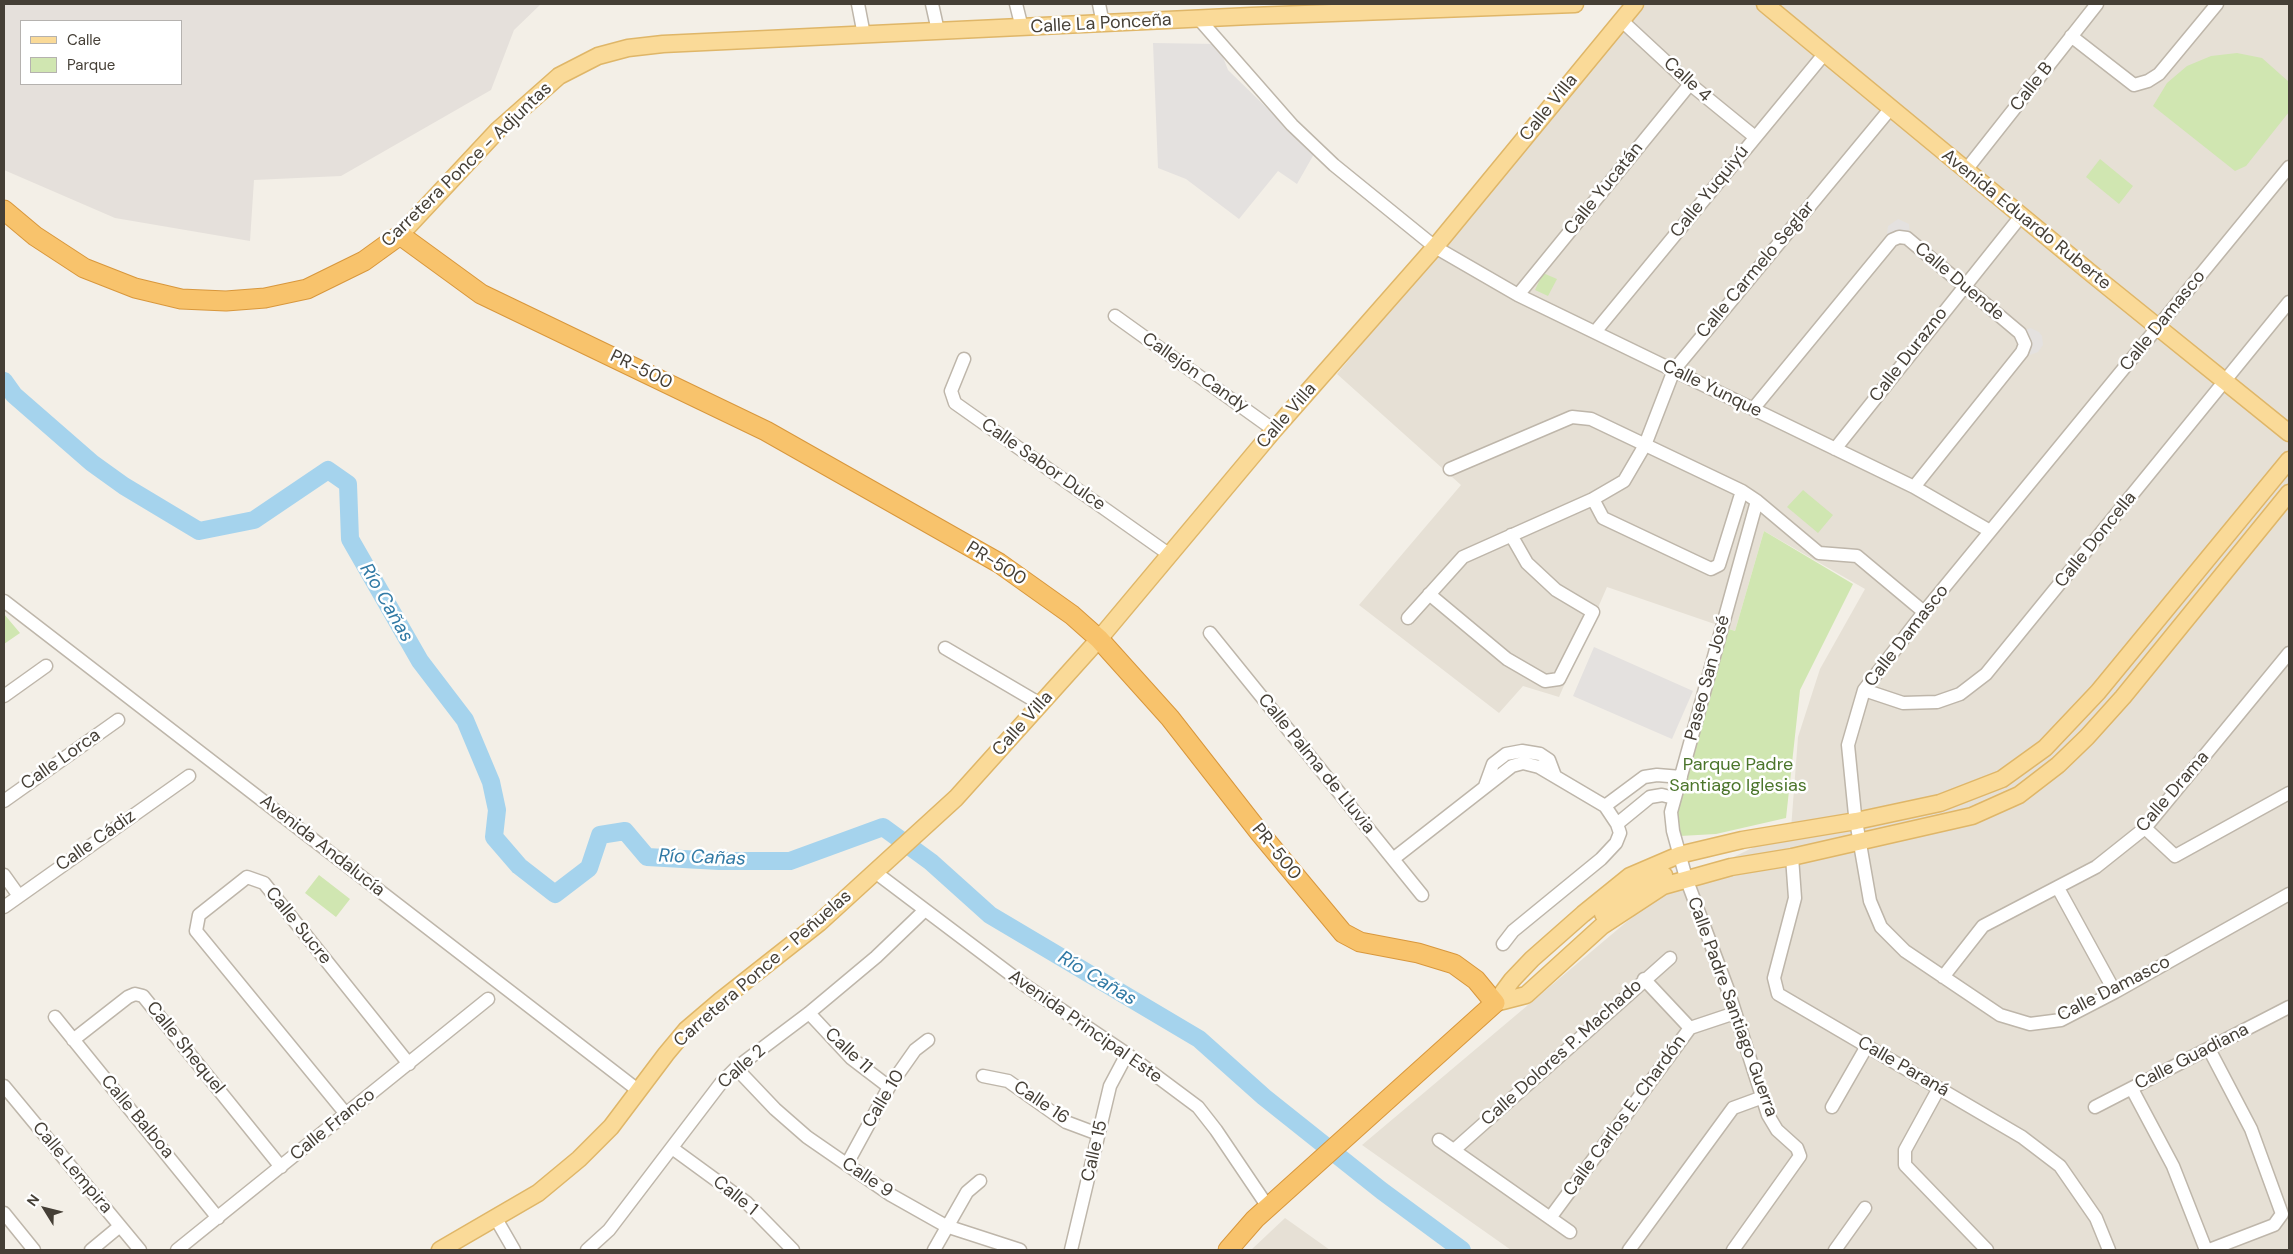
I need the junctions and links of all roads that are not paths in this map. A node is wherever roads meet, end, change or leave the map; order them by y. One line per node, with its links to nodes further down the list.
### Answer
1 (858, 4): 17 (street)
2 (932, 4): 16 (street)
3 (1016, 4): 15 (street)
4 (1099, 4): 14 (street)
5 (1575, 4): 10 (main road, Calle La Ponceña)
6 (1635, 4): 13 (main road, Calle Villa)
7 (1765, 4): 20 (main road, Avenida Eduardo Ruberte)
8 (2097, 4): 18 (street, Calle B)
9 (2217, 4): 18 (street)
10 (1397, 6): 11 (main road, Calle La Ponceña)
11 (1251, 10): 12 (main road, Calle La Ponceña)
12 (1199, 19): 14 (main road, Calle La Ponceña); 29 (street, Calle Yunque)
13 (1621, 20): 21 (street, Calle 4); 29 (main road, Calle Villa)
14 (1103, 24): 15 (main road, Calle La Ponceña)
15 (1022, 28): 16 (main road, Calle La Ponceña)
16 (938, 31): 17 (main road, Calle La Ponceña)
17 (864, 35): 19 (main road, Calle La Ponceña)
18 (2071, 36): 25 (street, Calle B)
19 (628, 48): 28 (main road, Carretera Ponce - Adjuntas)
20 (1825, 53): 22 (main road, Avenida Eduardo Ruberte); 23 (street, Calle Yuquiyú)
21 (1690, 84): 23 (street, Calle 4); 31 (street, Calle Yucatán)
22 (1890, 108): 25 (main road, Avenida Eduardo Ruberte); 37 (street, Calle Carmelo Seglar)
23 (1755, 137): 35 (street, Calle Yuquiyú)
24 (2289, 167): 34 (street, Calle Damasco)
25 (1966, 170): 27 (main road, Avenida Eduardo Ruberte)
26 (4, 210): 28 (highway, Carretera Ponce - Adjuntas)
27 (2021, 216): 30 (street, Calle Durazno); 34 (main road, Avenida Eduardo Ruberte)
28 (400, 235): 59 (highway, PR-500 / PR-500)
29 (1434, 247): 31 (street, Calle Yunque); 40 (main road, Calle Villa)
30 (1964, 286): 39 (street, Calle Duende); 43 (street, Calle Durazno); 46 (street, Calle Duende)
31 (1518, 295): 35 (street, Calle Yunque)
32 (2289, 302): 38 (street, Calle Doncella)
33 (1115, 316): 40 (street, Callejón Candy)
34 (2158, 326): 38 (main road, Avenida Eduardo Ruberte); 51 (street, Calle Damasco)
35 (1595, 332): 37 (street, Calle Yunque)
36 (964, 359): 53 (street, Calle Sabor Dulce)
37 (1674, 370): 39 (street, Calle Yunque); 42 (street, Calle Carmelo Seglar)
38 (2226, 382): 41 (main road, Avenida Eduardo Ruberte); 63 (street, Calle Doncella)
39 (1753, 409): 43 (street, Calle Yunque)
40 (1274, 430): 53 (main road, Calle Villa)
41 (2289, 433)
42 (1645, 445): 45 (street); 47 (street); 49 (street, Calle Carmelo Seglar)
43 (1835, 449): 46 (street, Calle Yunque)
44 (2289, 460): 73 (main road)
45 (1450, 469)
46 (1914, 487): 51 (street, Calle Yunque)
47 (1742, 491): 49 (street); 50 (street)
48 (2289, 493): 77 (main road)
49 (1593, 499): 52 (street, Calle Carmelo Seglar)
50 (1757, 501): 56 (street); 68 (street, Paseo San José)
51 (1990, 531): 56 (street, Calle Damasco)
52 (1511, 535): 54 (street, Calle Carmelo Seglar); 54 (street)
53 (1170, 555): 59 (main road, Calle Villa)
54 (1429, 594): 57 (street, Calle Carmelo Seglar)
55 (4, 601): 113 (street, Avenida Andalucía)
56 (1924, 612): 63 (street, Calle Damasco)
57 (1408, 618)
58 (1210, 633): 79 (street, Calle Palma de Lluvia)
59 (1099, 640): 65 (main road, Calle Villa); 95 (highway, PR-500 / PR-500)
60 (945, 648): 65 (street)
61 (2289, 653): 76 (street, Calle Drama)
62 (46, 666): 64 (street)
63 (1864, 690): 73 (street, Calle Damasco)
64 (4, 696)
65 (1042, 705): 74 (main road, Calle Villa)
66 (118, 720): 71 (street, Calle Lorca)
67 (189, 776): 86 (street, Calle Cádiz)
68 (1681, 777): 70 (street, Paseo San José); 72 (street)
69 (2289, 793): 76 (street)
70 (1674, 798): 75 (street); 80 (street, Paseo San José)
71 (4, 801)
72 (1605, 806): 75 (street); 79 (street)
73 (1856, 821): 77 (street, Calle Damasco); 80 (main road)
74 (930, 822): 81 (main road, Carretera Ponce - Peñuelas)
75 (1617, 824): 89 (street)
76 (2146, 828): 83 (street, Calle Drama)
77 (1860, 842): 78 (main road); 91 (street, Calle Damasco)
78 (1792, 857): 80 (main road); 103 (street, Calle Paraná)
79 (1393, 859): 85 (street, Calle Palma de Lluvia)
80 (1682, 866): 95 (main road); 95 (main road); 98 (street, Calle Padre Santiago Guerra)
81 (881, 867): 88 (street, Avenida Principal Este); 113 (main road, Carretera Ponce - Peñuelas)
82 (4, 875): 86 (street)
83 (2058, 888): 91 (street, Calle Drama); 93 (street)
84 (2289, 894): 93 (street, Calle Damasco)
85 (1422, 895)
86 (19, 896): 87 (street, Calle Cádiz)
87 (4, 907)
88 (925, 910): 97 (street, Calle 2); 105 (street, Avenida Principal Este)
89 (1503, 944)
90 (1670, 958): 92 (street, Calle Dolores P. Machado)
91 (1943, 977): 93 (street, Calle Damasco)
92 (1644, 979): 100 (street); 121 (street, Calle Dolores P. Machado)
93 (2116, 992)
94 (488, 999): 106 (street, Calle Franco)
95 (1495, 1003): 125 (highway)
96 (2288, 1010): 104 (street, Calle Guadiana)
97 (809, 1013): 107 (street, Calle 2); 109 (street, Calle 11)
98 (1735, 1013): 100 (street, Calle Carlos E. Chardón); 114 (street, Calle Padre Santiago Guerra)
99 (55, 1017): 101 (street, Calle Balboa)
100 (1690, 1028): 130 (street, Calle Carlos E. Chardón)
101 (74, 1040): 123 (street, Calle Shequel); 129 (street, Calle Balboa)
102 (928, 1040): 109 (street, Calle 10)
103 (1867, 1046): 110 (street, Calle Paraná); 115 (street)
104 (2209, 1049): 111 (street, Calle Guadiana); 151 (street)
105 (1127, 1054): 118 (street, Calle 15); 125 (street, Avenida Principal Este)
106 (409, 1064): 117 (street, Calle Franco); 117 (street, Calle Sucre)
107 (736, 1068): 120 (street, Calle 2); 122 (street, Calle 9)
108 (983, 1076): 118 (street, Calle 16)
109 (889, 1087): 122 (street, Calle 10)
110 (1939, 1088): 149 (street); 150 (street, Calle Paraná)
111 (2132, 1089): 116 (street, Calle Guadiana); 151 (street)
112 (5, 1090): 131 (street, Calle Lempira)
113 (639, 1091): 128 (main road, Carretera Ponce - Peñuelas)
114 (1763, 1097): 146 (street); 147 (street, Calle Padre Santiago Guerra)
115 (1833, 1098)
116 (2095, 1107)
117 (346, 1114): 123 (street, Calle Franco)
118 (1098, 1134): 144 (street, Calle 15)
119 (1439, 1140): 121 (street)
120 (672, 1148): 140 (street, Calle 2); 141 (street, Calle 1)
121 (1454, 1150): 130 (street)
122 (847, 1164): 132 (street, Calle 9)
123 (281, 1167): 129 (street, Calle Franco)
124 (980, 1181): 132 (street)
125 (1268, 1207): 145 (highway)
126 (1865, 1208): 148 (street)
127 (4, 1213): 134 (street)
128 (495, 1217): 138 (main road, Carretera Ponce - Peñuelas); 139 (street)
129 (218, 1218): 137 (street, Calle Franco)
130 (1550, 1218): 133 (street)
131 (120, 1226): 135 (street); 136 (street, Calle Lempira)
132 (946, 1226): 142 (street); 143 (street, Calle 9)
133 (1570, 1232)
134 (34, 1250)
135 (91, 1250)
136 (140, 1250)
137 (177, 1250)
138 (440, 1250)
139 (514, 1250)
140 (587, 1250)
141 (793, 1250)
142 (934, 1250)
143 (1020, 1250)
144 (1071, 1250)
145 (1228, 1250)
146 (1629, 1250)
147 (1733, 1250)
148 (1835, 1250)
149 (1987, 1250)
150 (2109, 1250)
151 (2207, 1250)

